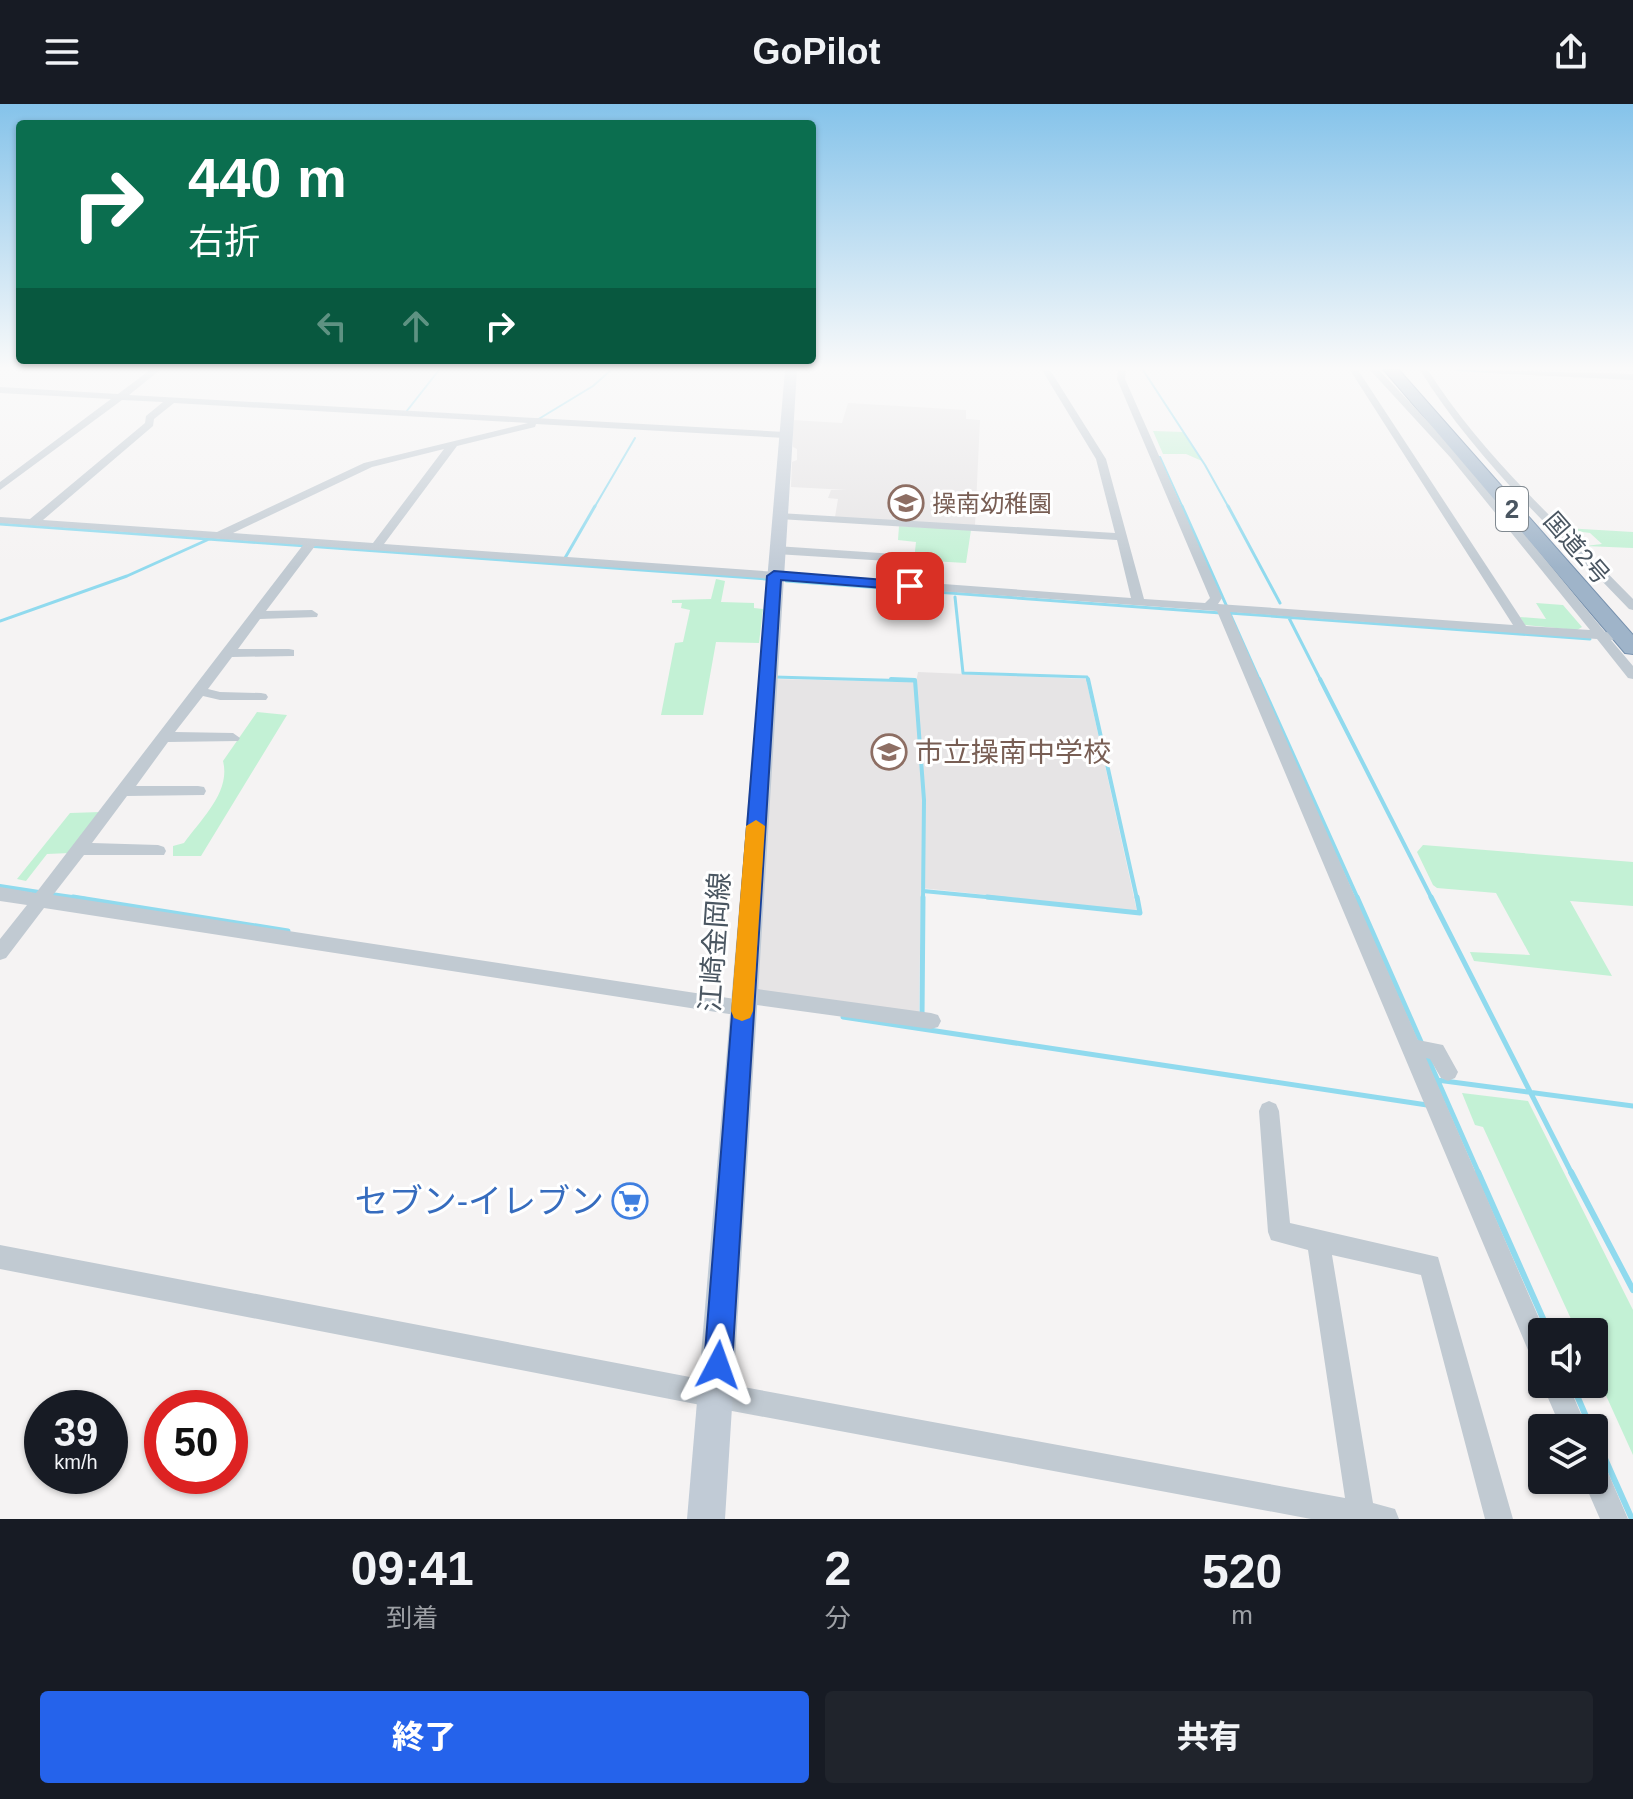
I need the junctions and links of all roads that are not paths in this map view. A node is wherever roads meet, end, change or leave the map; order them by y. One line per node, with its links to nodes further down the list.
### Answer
1 (67, 436): 13 (street)
2 (136, 436): 16 (street)
3 (485, 436): 12 (street)
4 (785, 436): 14 (main road, 江崎金岡線)
5 (1089, 436): 18 (street)
6 (1146, 436): 25 (street)
7 (1397, 436): 28 (street)
8 (1436, 436): 30 (street)
9 (1450, 436): 31 (highway, 国道2号 / 2)
10 (1454, 436): 29 (highway, 国道2号 / 2)
11 (1473, 436): 24 (street)
12 (452, 446): 17 (street); 20 (street)
13 (0, 487)
14 (779, 516): 18 (street); 21 (main road, 江崎金岡線)
15 (0, 520): 16 (street)
16 (33, 522): 17 (street)
17 (216, 536): 19 (street)
18 (1123, 537): 23 (street)
19 (310, 545): 20 (street); 27 (street)
20 (376, 547): 21 (street)
21 (775, 563): 22 (street); 22 (street); 46 (main road, 江崎金岡線)
22 (910, 586): 23 (street)
23 (1139, 603): 25 (street)
24 (1633, 606)
25 (1221, 610): 28 (street); 48 (street)
26 (312, 614): 27 (street)
27 (259, 615): 32 (street)
28 (1522, 629): 30 (street)
29 (1633, 631)
30 (1605, 635): 34 (street)
31 (1633, 648)
32 (230, 653): 33 (street); 35 (street)
33 (289, 653)
34 (1633, 675)
35 (200, 691): 36 (street); 37 (street)
36 (261, 697)
37 (165, 737): 38 (street); 39 (street)
38 (233, 738)
39 (124, 791): 40 (street); 41 (street)
40 (198, 791)
41 (80, 849): 42 (street); 44 (street)
42 (158, 851)
43 (0, 894): 44 (street)
44 (44, 895): 45 (street); 46 (street)
45 (0, 953)
46 (743, 1002): 47 (street); 54 (main road, 江崎金岡線)
47 (931, 1021)
48 (1421, 1049): 49 (street); 53 (street)
49 (1448, 1072)
50 (1269, 1111): 51 (street)
51 (1318, 1240): 56 (street); 58 (street)
52 (0, 1257): 54 (street)
53 (1528, 1321)
54 (716, 1395): 56 (street); 57 (main road, 江崎金岡線)
55 (1603, 1494): 59 (street)
56 (1373, 1517)
57 (706, 1519)
58 (1499, 1519)
59 (1614, 1519)

